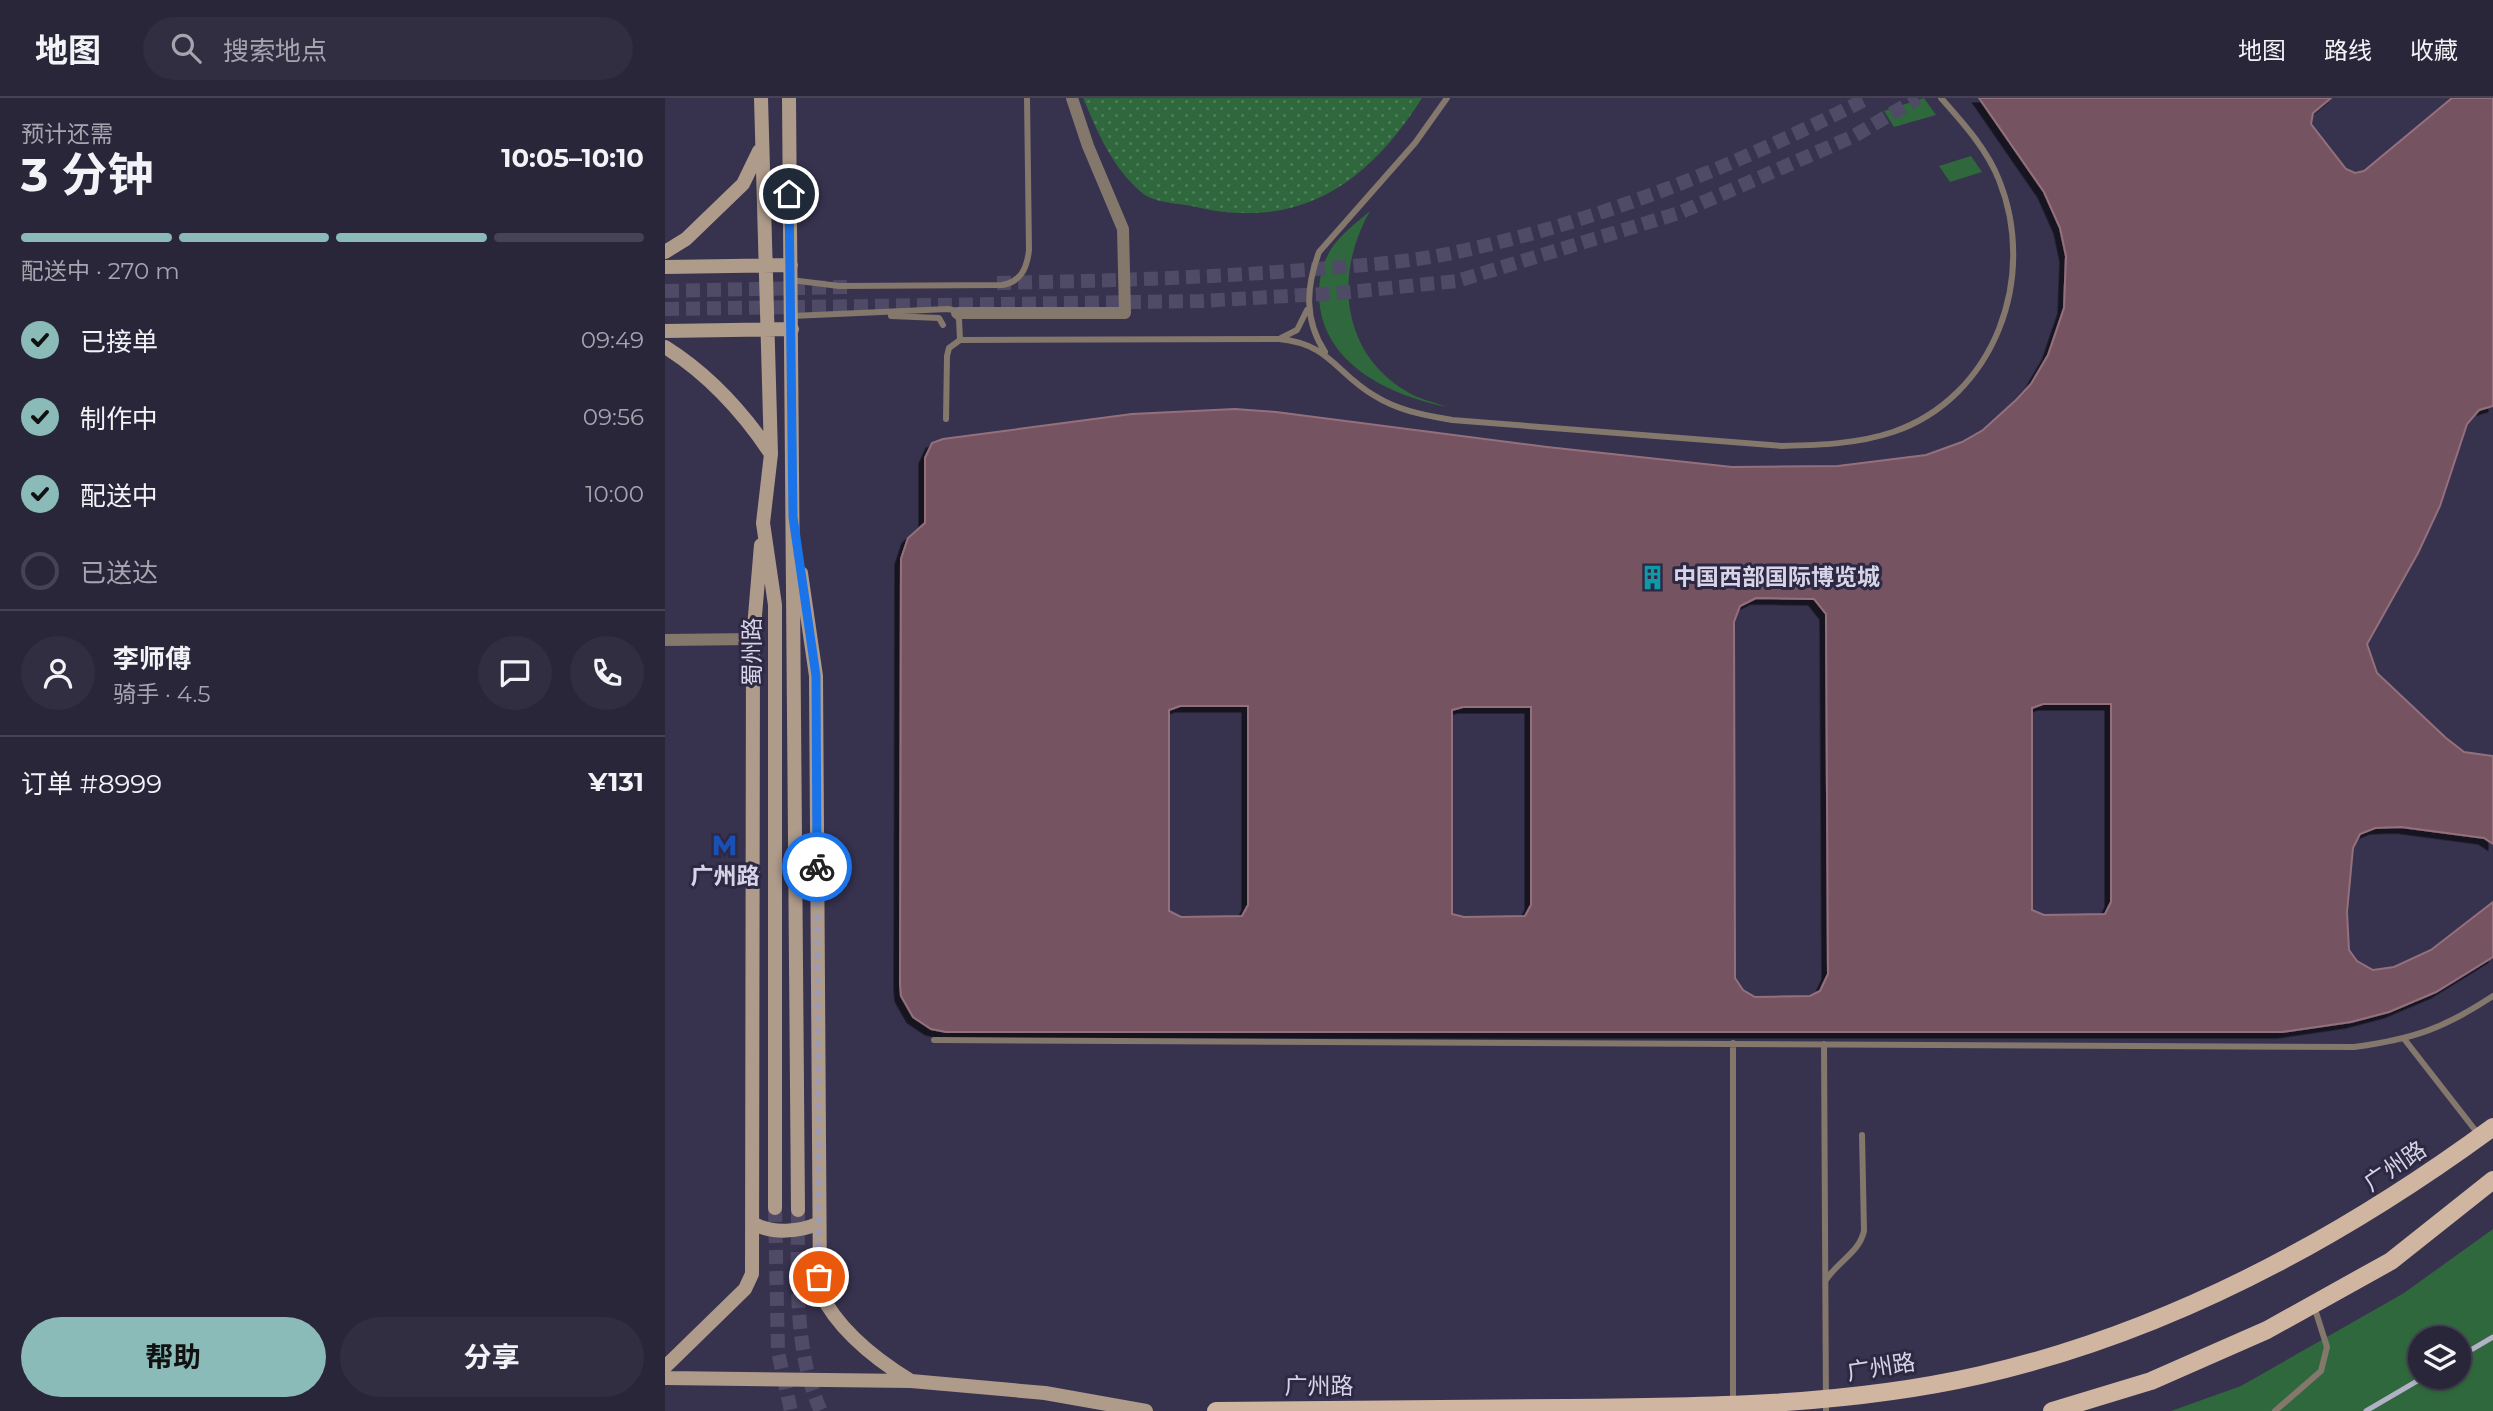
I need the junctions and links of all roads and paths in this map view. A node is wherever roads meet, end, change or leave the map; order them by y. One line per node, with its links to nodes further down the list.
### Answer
1 (761, 98): 7 (main road, 蜀州路)
2 (789, 98): 11 (main road, 蜀州路)
3 (1027, 98): 11 (lane)
4 (1072, 98): 13 (street)
5 (1447, 98): 12 (lane)
6 (1941, 98): 22 (lane)
7 (761, 146): 8 (main road); 9 (main road, 蜀州路)
8 (665, 252)
9 (765, 265): 10 (main road); 11 (main road); 17 (main road, 蜀州路)
10 (665, 267)
11 (791, 273): 15 (main road, 蜀州路)
12 (1308, 301): 19 (lane); 22 (lane)
13 (957, 313): 14 (lane); 20 (lane)
14 (879, 314): 15 (lane); 16 (lane)
15 (792, 323): 17 (main road); 25 (main road, 蜀州路)
16 (943, 326)
17 (770, 330): 18 (main road); 24 (main road, 蜀州路)
18 (665, 331)
19 (1279, 339): 20 (lane); 22 (lane)
20 (960, 340): 23 (lane)
21 (665, 347): 24 (main road)
22 (1328, 356)
23 (946, 419)
24 (771, 454): 26 (main road, 蜀州路)
25 (793, 517): 38 (main road, 蜀州路); 39 (main road)
26 (763, 523): 27 (main road); 37 (main road, 蜀州路)
27 (753, 639): 28 (street); 40 (main road)
28 (665, 640)
29 (2493, 996): 31 (lane)
30 (934, 1040): 32 (lane)
31 (2405, 1040): 33 (lane); 34 (lane)
32 (1733, 1043): 33 (lane); 47 (lane)
33 (1824, 1044): 41 (lane)
34 (2486, 1132): 46 (main road, 广州路)
35 (1862, 1135): 41 (lane)
36 (2493, 1180): 42 (main road)
37 (775, 1208)
38 (798, 1209)
39 (819, 1223): 40 (main road); 45 (main road)
40 (754, 1224): 43 (main road)
41 (1825, 1282): 46 (lane)
42 (2313, 1304): 50 (main road); 51 (lane)
43 (665, 1367)
44 (665, 1378): 45 (main road)
45 (911, 1381): 48 (main road)
46 (1826, 1405): 47 (main road, 广州路)
47 (1733, 1408): 49 (main road, 广州路)
48 (1146, 1411)
49 (1216, 1411)
50 (2052, 1411)
51 (2275, 1411)

